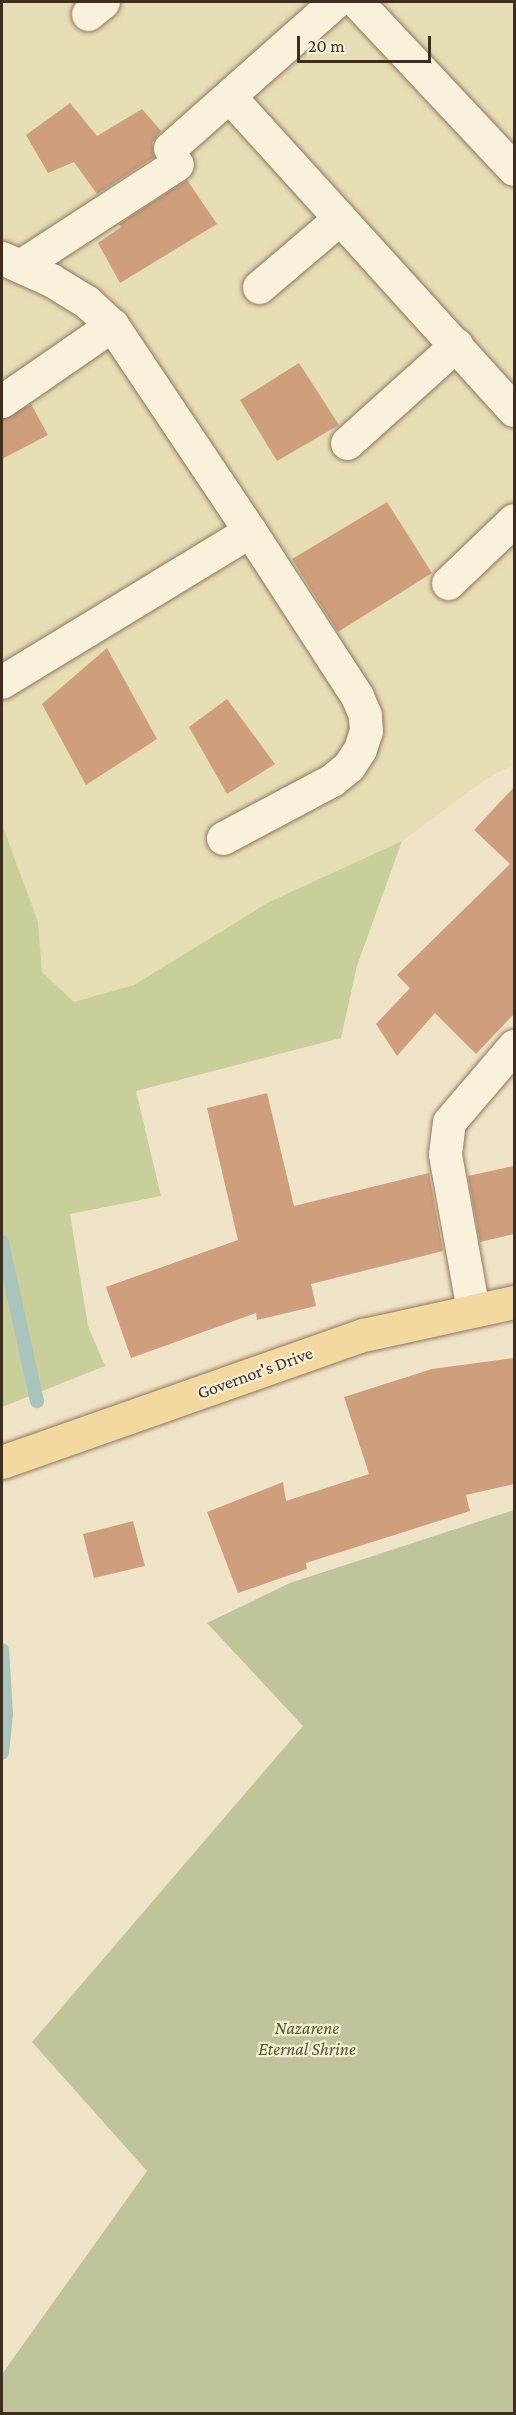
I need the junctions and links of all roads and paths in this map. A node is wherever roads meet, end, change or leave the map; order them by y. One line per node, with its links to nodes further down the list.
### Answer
1 (335, 2): 3 (street)
2 (357, 2): 4 (street)
3 (229, 96): 5 (street); 6 (street)
4 (514, 169)
5 (340, 218): 7 (street); 9 (street)
6 (10, 262): 8 (street)
7 (259, 287)
8 (112, 325): 10 (street); 14 (street)
9 (456, 345): 11 (street); 12 (street)
10 (2, 401)
11 (514, 410)
12 (347, 443)
13 (514, 520): 15 (street)
14 (250, 531): 16 (street); 17 (street)
15 (448, 583)
16 (2, 682)
17 (223, 838)
18 (514, 1046): 20 (street)
19 (514, 1302): 20 (main road, Governor's Drive)
20 (473, 1310): 21 (main road, Governor's Drive)
21 (2, 1462)

